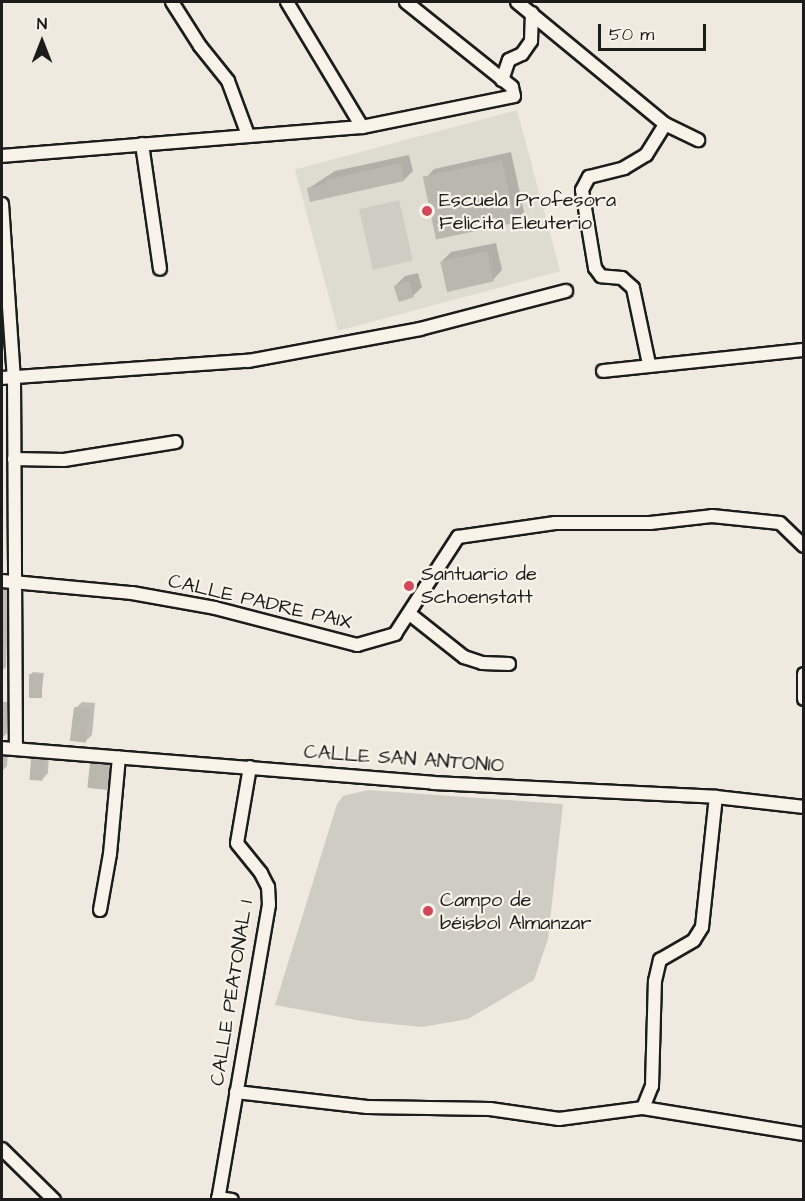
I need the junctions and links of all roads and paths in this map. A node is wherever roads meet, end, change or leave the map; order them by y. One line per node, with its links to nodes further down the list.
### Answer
1 (172, 2): 9 (street)
2 (286, 2): 8 (street)
3 (406, 2): 6 (street)
4 (517, 2): 5 (street)
5 (532, 13): 6 (street); 7 (street)
6 (502, 80): 8 (street)
7 (665, 124): 10 (street); 17 (street)
8 (362, 127): 9 (street)
9 (248, 135): 11 (street)
10 (698, 140)
11 (142, 144): 12 (street); 14 (street)
12 (2, 156)
13 (2, 204): 19 (street)
14 (160, 269)
15 (566, 291): 19 (street)
16 (804, 350): 17 (street)
17 (649, 364): 18 (street)
18 (603, 370)
19 (8, 378): 21 (street)
20 (176, 442): 21 (street)
21 (14, 459): 23 (street)
22 (804, 546): 24 (street, CALLE PADRE PAIX)
23 (7, 581): 24 (street, CALLE PADRE PAIX); 29 (street)
24 (411, 615): 25 (street)
25 (509, 664)
26 (804, 674): 27 (street)
27 (804, 699)
28 (2, 748): 29 (street, CALLE SAN ANTONIO)
29 (16, 749): 30 (street, CALLE SAN ANTONIO)
30 (118, 757): 31 (street, CALLE SAN ANTONIO); 34 (street)
31 (250, 767): 32 (street, CALLE SAN ANTONIO); 35 (street, CALLE PEATONAL 1)
32 (716, 797): 33 (street, CALLE SAN ANTONIO); 36 (street)
33 (804, 807)
34 (100, 910)
35 (236, 1092): 36 (street); 39 (street, CALLE PEATONAL 1)
36 (643, 1108): 37 (street)
37 (804, 1134)
38 (2, 1149): 40 (street)
39 (218, 1199): 41 (street)
40 (54, 1200)
41 (232, 1200)

